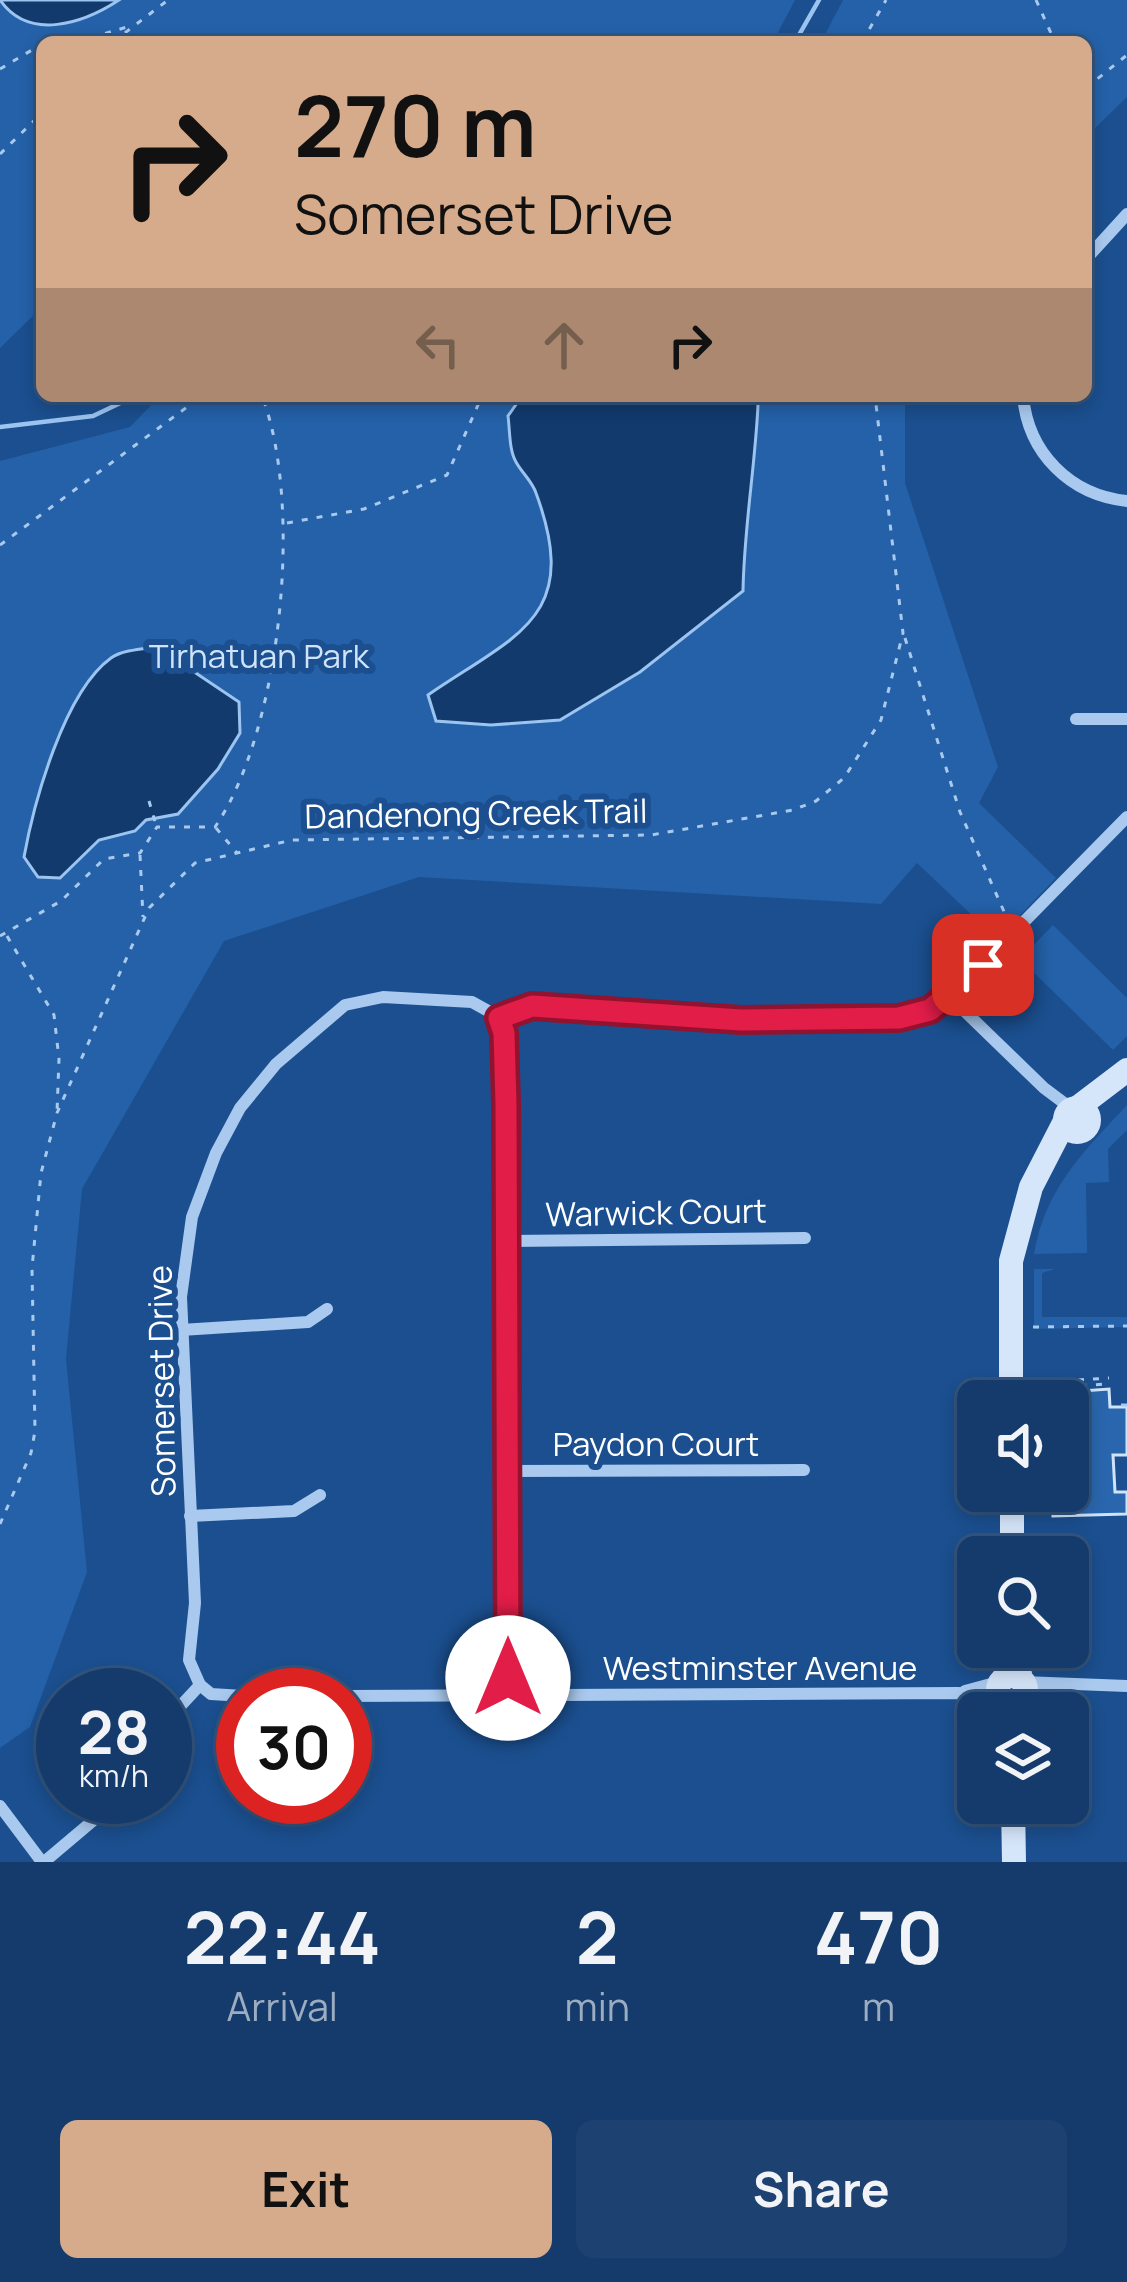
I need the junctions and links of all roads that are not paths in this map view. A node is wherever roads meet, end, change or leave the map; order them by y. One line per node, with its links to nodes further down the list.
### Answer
1 (1127, 214): 2 (street)
2 (1092, 252)
3 (1024, 402): 4 (street)
4 (1127, 501)
5 (1076, 719): 6 (street)
6 (1127, 719)
7 (1127, 818): 8 (street, Somerset Drive)
8 (950, 997): 9 (street, Somerset Drive); 11 (street)
9 (499, 1018): 13 (street); 15 (street, Somerset Drive)
10 (1120, 1077): 11 (street)
11 (1074, 1118): 16 (street)
12 (805, 1238): 13 (street, Warwick Court)
13 (507, 1240): 18 (street)
14 (327, 1310): 15 (street)
15 (181, 1330): 20 (street, Somerset Drive)
16 (1011, 1380)
17 (804, 1470): 18 (street, Paydon Court)
18 (508, 1471): 27 (street)
19 (320, 1495): 20 (street)
20 (190, 1516): 21 (street, Somerset Drive)
21 (200, 1685): 24 (street); 26 (street)
22 (1127, 1686): 23 (street)
23 (1028, 1692)
24 (192, 1693)
25 (957, 1693): 27 (street, Westminster Avenue)
26 (216, 1694)
27 (508, 1695): 28 (street, Westminster Avenue)
28 (372, 1696)
29 (0, 1806): 32 (street)
30 (89, 1824): 32 (street)
31 (1013, 1824): 33 (street)
32 (43, 1862)
33 (1014, 1862)

